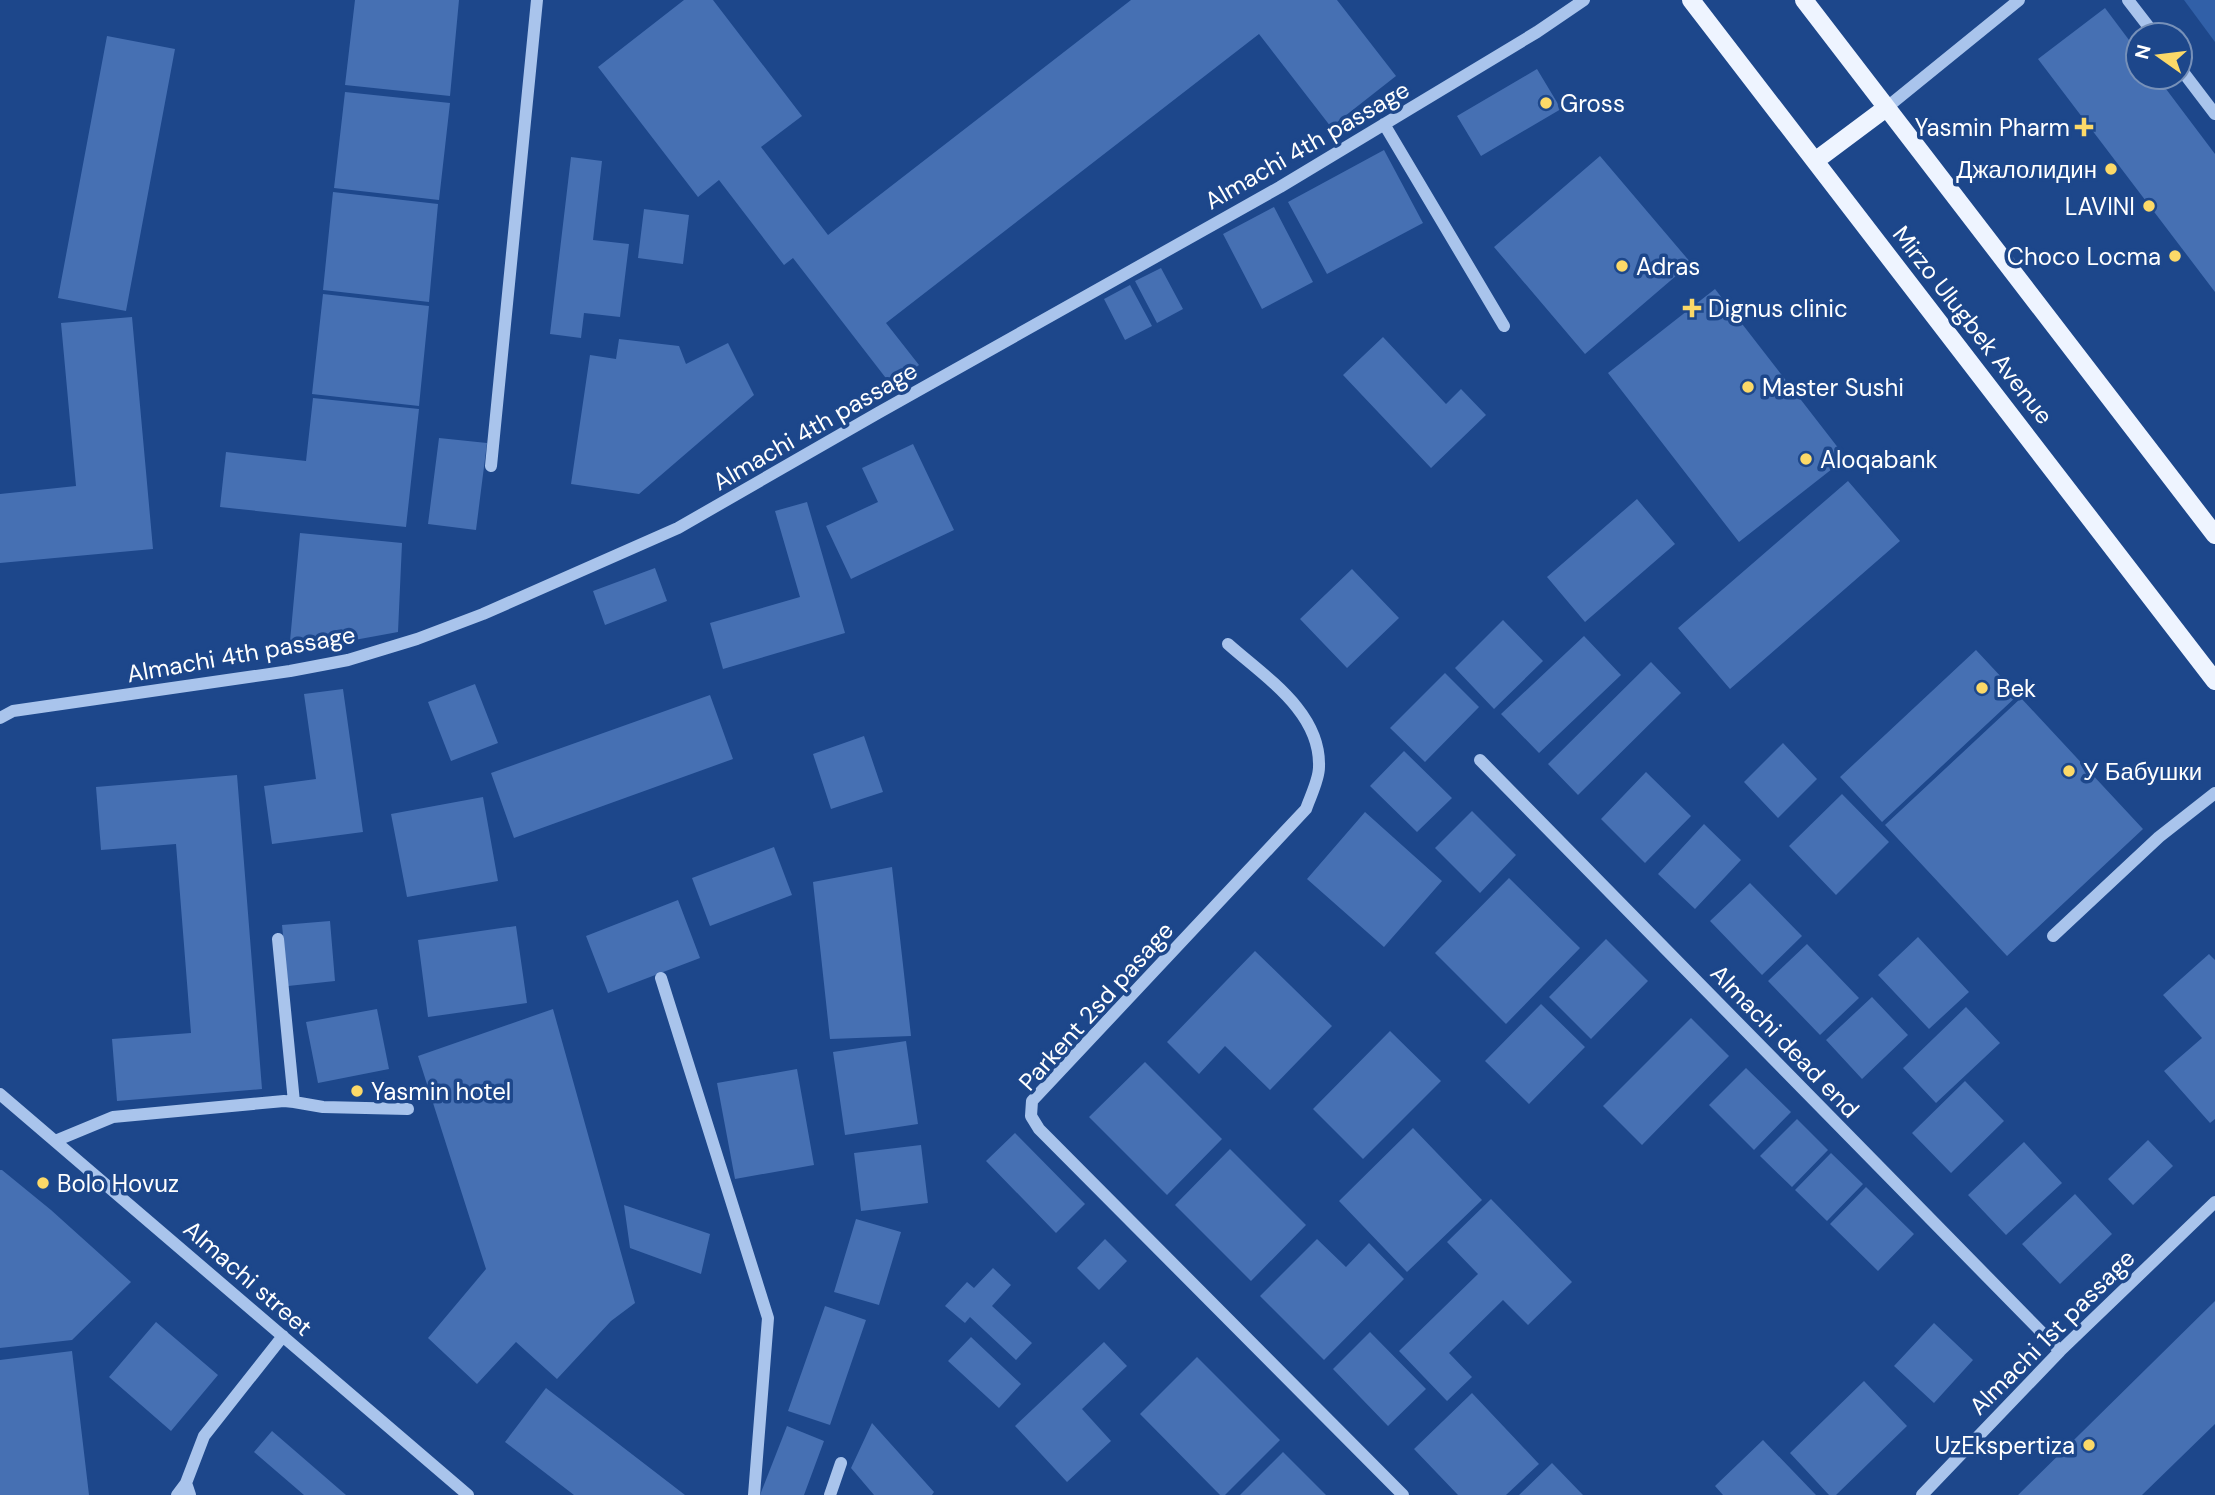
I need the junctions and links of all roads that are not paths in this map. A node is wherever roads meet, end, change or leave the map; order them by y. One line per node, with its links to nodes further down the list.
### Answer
1 (537, 0): 14 (street)
2 (1584, 0): 11 (street, Almachi 4th passage)
3 (1691, 0): 12 (main road, Mirzo Ulugbek Avenue)
4 (1804, 0): 9 (main road)
5 (2019, 0): 9 (street)
6 (2128, 0): 7 (street)
7 (2144, 21)
8 (2194, 86): 10 (street)
9 (1886, 108): 12 (main road); 15 (main road)
10 (2215, 114)
11 (1384, 124): 13 (street); 18 (street, Almachi 4th passage)
12 (1815, 161): 17 (main road, Mirzo Ulugbek Avenue)
13 (1504, 326)
14 (491, 466)
15 (2215, 535)
16 (1228, 644): 37 (street, Parkent 2sd pasage)
17 (2215, 681)
18 (0, 718)
19 (1480, 760): 30 (street, Almachi dead end)
20 (2215, 793): 21 (street)
21 (2053, 936)
22 (278, 939): 25 (street)
23 (661, 978): 35 (street)
24 (0, 1094): 27 (street, Almachi street)
25 (294, 1102): 26 (street); 27 (street)
26 (408, 1109)
27 (55, 1142): 29 (street, Almachi street)
28 (2215, 1202): 30 (street, Almachi 1st passage)
29 (283, 1336): 32 (street); 34 (street, Almachi street)
30 (2060, 1351): 38 (street, Almachi 1st passage)
31 (841, 1462): 36 (street)
32 (188, 1489): 33 (street)
33 (177, 1495)
34 (468, 1495)
35 (754, 1495)
36 (830, 1495)
37 (1403, 1495)
38 (1922, 1495)

